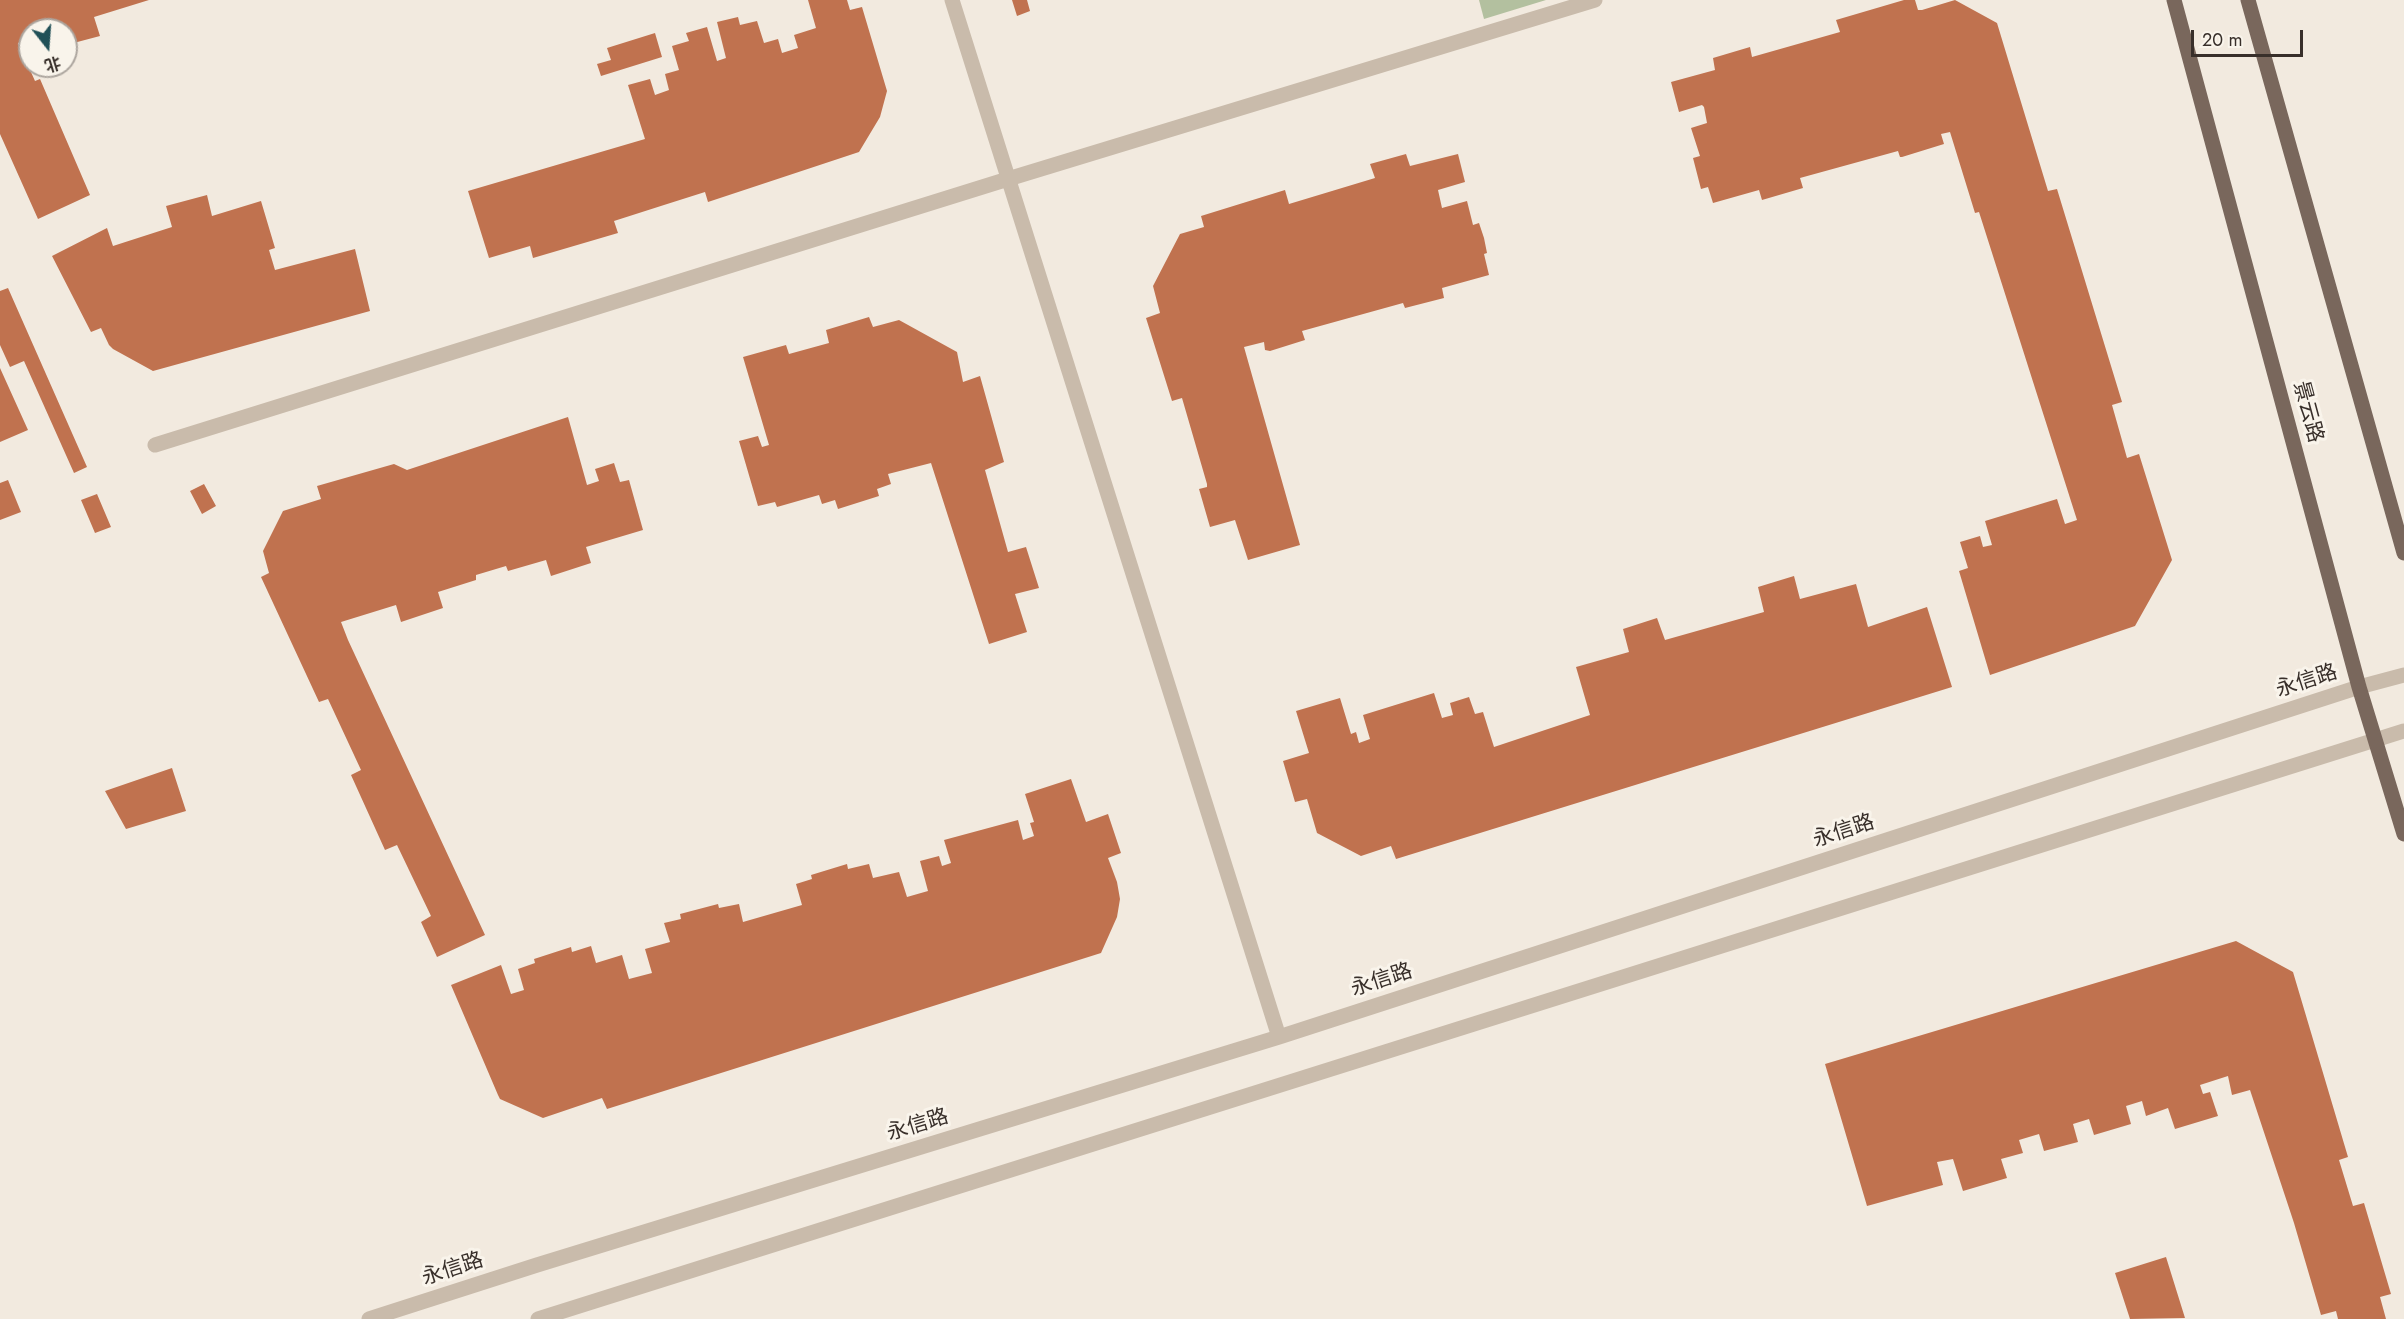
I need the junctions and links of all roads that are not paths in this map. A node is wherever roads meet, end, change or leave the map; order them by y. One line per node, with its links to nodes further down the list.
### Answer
1 (952, 0): 5 (street)
2 (1595, 0): 5 (street)
3 (2174, 0): 9 (main road, 景云路)
4 (2248, 0): 7 (main road)
5 (1008, 179): 6 (street); 13 (street)
6 (156, 445)
7 (2404, 553)
8 (2404, 675): 9 (street, 永信路)
9 (2359, 687): 11 (main road, 景云路); 13 (street, 永信路)
10 (2404, 731): 11 (street)
11 (2375, 740): 12 (main road, 景云路); 16 (street)
12 (2404, 834)
13 (1279, 1036): 14 (street, 永信路)
14 (386, 1316): 15 (street, 永信路)
15 (369, 1319)
16 (538, 1319)

